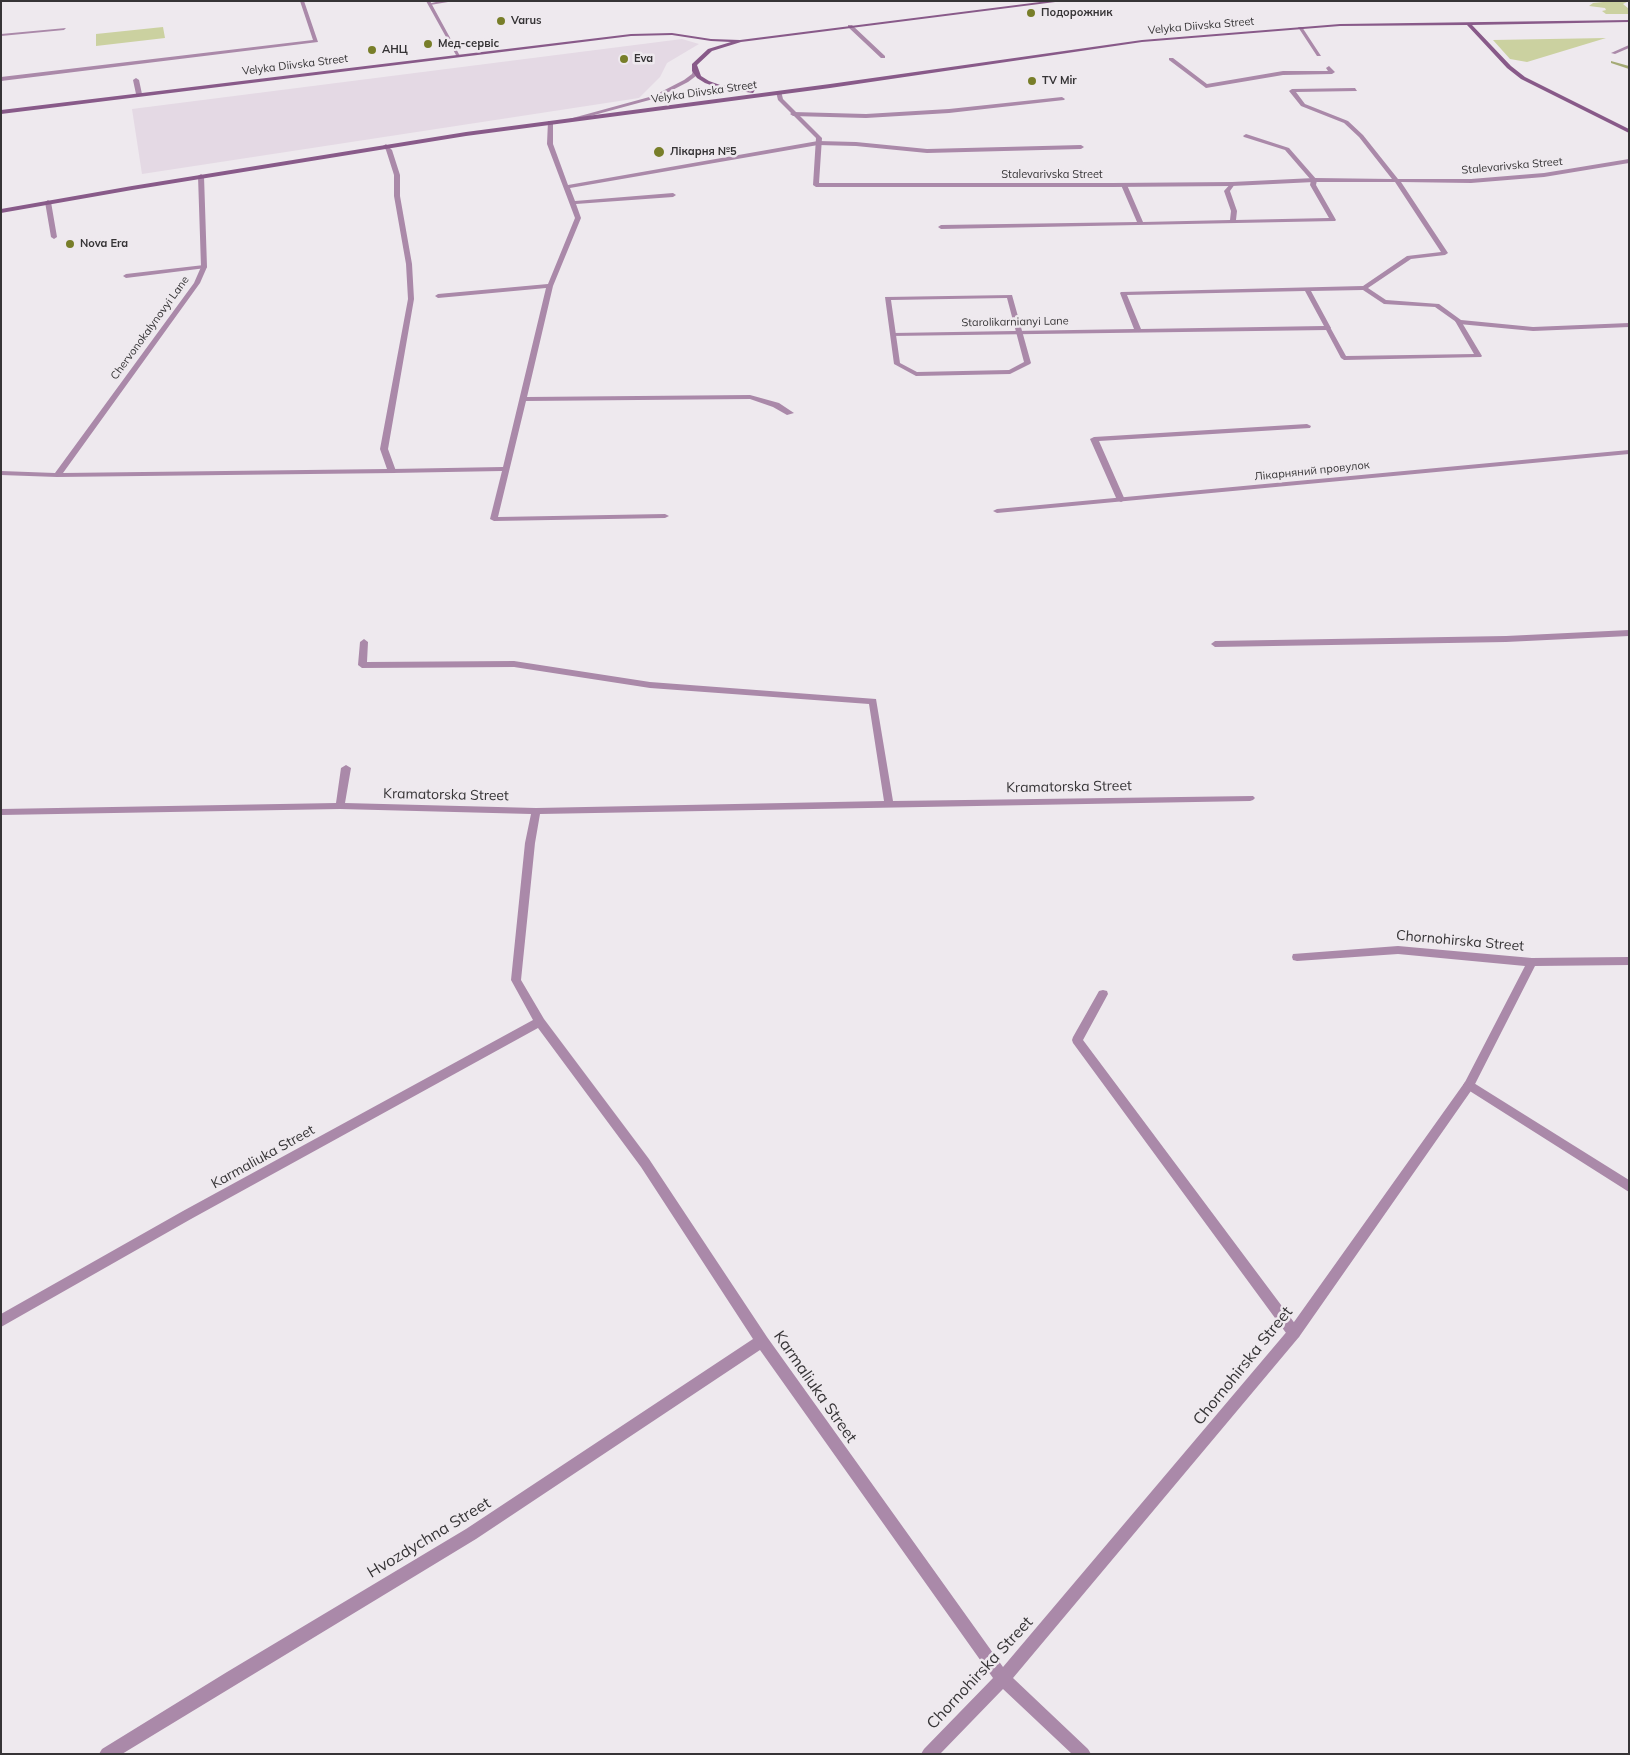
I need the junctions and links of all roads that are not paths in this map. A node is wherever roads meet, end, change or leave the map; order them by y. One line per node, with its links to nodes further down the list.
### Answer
1 (302, 1): 20 (street)
2 (452, 1): 4 (street)
3 (1060, 1): 7 (main road, Velyka Diivska Street)
4 (429, 3): 14 (street)
5 (1629, 21): 6 (main road, Velyka Diivska Street)
6 (1468, 23): 8 (main road, Velyka Diivska Street); 30 (main road)
7 (850, 26): 11 (main road, Velyka Diivska Street); 16 (street)
8 (1300, 28): 15 (street); 23 (main road, Velyka Diivska Street)
9 (64, 29): 10 (street)
10 (1, 35)
11 (740, 41): 14 (main road, Velyka Diivska Street); 19 (main road, Velyka Diivska Street)
12 (1629, 46): 13 (street)
13 (1613, 52)
14 (458, 55): 24 (main road, Velyka Diivska Street)
15 (1319, 55)
16 (883, 57)
17 (1171, 59): 18 (street)
18 (1329, 68)
19 (695, 71): 23 (main road, Velyka Diivska Street); 28 (street, Velyka Diivska Street)
20 (1, 79)
21 (136, 80): 24 (street)
22 (1355, 90): 38 (street)
23 (779, 92): 27 (street); 28 (main road, Velyka Diivska Street)
24 (139, 94): 26 (main road, Velyka Diivska Street)
25 (1062, 100): 27 (street)
26 (1, 112)
27 (793, 114): 32 (street)
28 (572, 119): 29 (main road, Velyka Diivska Street)
29 (550, 122): 33 (main road, Velyka Diivska Street); 41 (street)
30 (1629, 131)
31 (1246, 136): 37 (street)
32 (818, 143): 34 (street); 40 (street, Stalevarivska Street); 41 (street)
33 (386, 146): 36 (main road, Velyka Diivska Street); 67 (street)
34 (1081, 147)
35 (1629, 161): 38 (street, Stalevarivska Street)
36 (201, 176): 43 (main road, Velyka Diivska Street); 50 (street, Chervonokalynovyi Lane)
37 (1314, 180): 38 (street, Stalevarivska Street); 39 (street, Stalevarivska Street); 46 (street)
38 (1397, 180): 53 (street)
39 (1232, 184): 40 (street, Stalevarivska Street); 46 (street)
40 (1124, 185): 47 (street)
41 (566, 187): 44 (street)
42 (673, 195): 44 (street)
43 (48, 202): 45 (main road, Velyka Diivska Street); 49 (street)
44 (572, 203): 52 (street)
45 (1, 211)
46 (1233, 221): 47 (street)
47 (1141, 224): 48 (street)
48 (941, 227)
49 (54, 237)
50 (204, 268): 51 (street); 69 (street, Chervonokalynovyi Lane)
51 (126, 276)
52 (550, 286): 55 (street); 62 (street)
53 (1364, 288): 54 (street); 56 (street)
54 (1307, 289): 58 (street); 59 (street)
55 (438, 296)
56 (1458, 321): 57 (street); 58 (street)
57 (1629, 326)
58 (1328, 328): 59 (street, Starolikarnianyi Lane)
59 (1138, 330): 60 (street, Starolikarnianyi Lane)
60 (1020, 332): 61 (street, Starolikarnianyi Lane); 61 (street); 61 (street)
61 (893, 335)
62 (523, 399): 63 (street); 66 (street)
63 (790, 414)
64 (1307, 426): 70 (street)
65 (1629, 452): 70 (street, Лікарняний провулок)
66 (506, 469): 67 (street); 72 (street)
67 (392, 471): 69 (street)
68 (1, 473): 69 (street)
69 (57, 474)
70 (1121, 500): 71 (street, Лікарняний провулок)
71 (997, 511)
72 (666, 516)
73 (1629, 633): 75 (street)
74 (364, 642): 78 (street)
75 (1215, 644)
76 (346, 768): 79 (street)
77 (1250, 798): 78 (street, Kramatorska Street)
78 (889, 804): 80 (street, Kramatorska Street)
79 (340, 806): 80 (street, Kramatorska Street); 81 (street, Kramatorska Street)
80 (536, 811): 86 (street, Karmaliuka Street)
81 (1, 812)
82 (1297, 957): 83 (street, Chornohirska Street)
83 (1532, 962): 84 (street, Chornohirska Street); 87 (street, Chornohirska Street)
84 (1629, 962)
85 (1104, 994): 90 (street)
86 (540, 1022): 89 (street, Karmaliuka Street); 91 (street, Karmaliuka Street)
87 (1469, 1085): 88 (street); 90 (street, Chornohirska Street)
88 (1629, 1187)
89 (1, 1321)
90 (1294, 1333): 92 (street, Chornohirska Street)
91 (762, 1341): 92 (street, Karmaliuka Street); 93 (street, Hvozdychna Street)
92 (1003, 1678): 94 (street, Chornohirska Street); 95 (street, Karmaliuka Street)
93 (107, 1754)
94 (929, 1754)
95 (1083, 1754)

